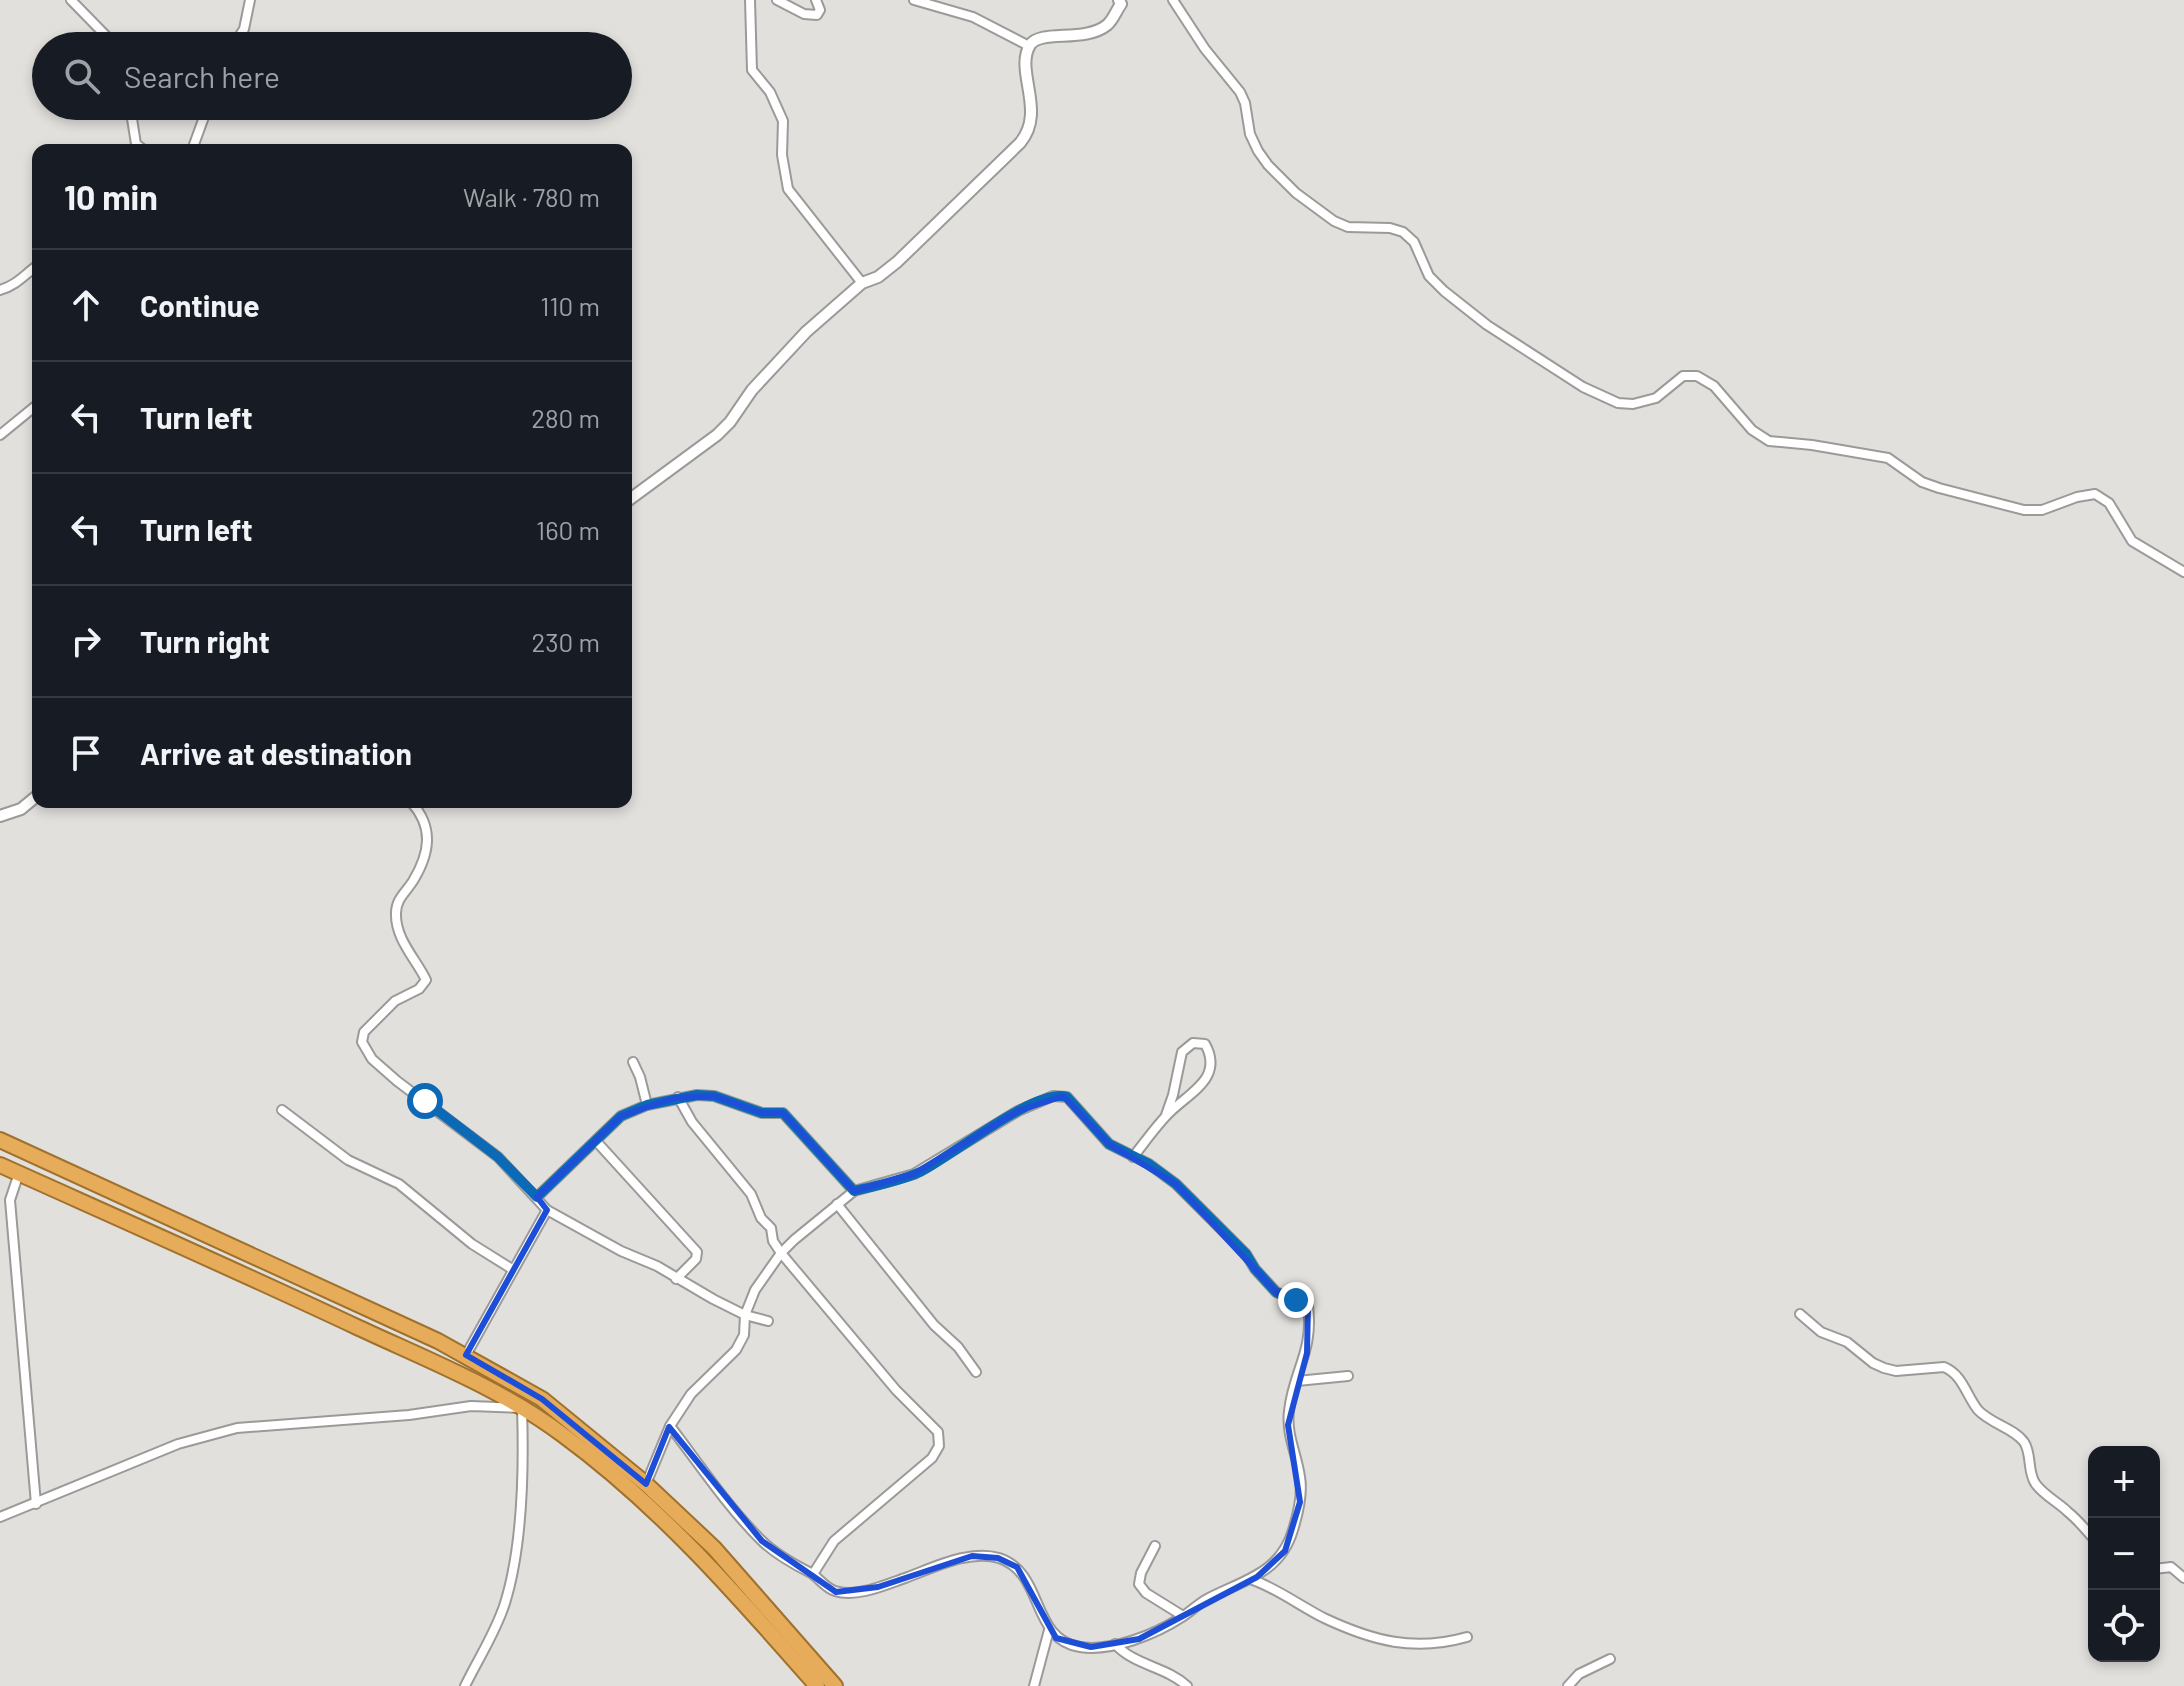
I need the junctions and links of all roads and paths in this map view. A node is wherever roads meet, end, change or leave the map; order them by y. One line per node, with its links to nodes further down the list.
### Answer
1 (71, 0): 10 (street)
2 (250, 0): 11 (street)
3 (750, 0): 18 (street)
4 (777, 0): 5 (street)
5 (816, 0)
6 (914, 0): 12 (street)
7 (1132, 0): 9 (street)
8 (1173, 0): 23 (street)
9 (1120, 2): 12 (street)
10 (102, 32)
11 (242, 32)
12 (1029, 46): 18 (street)
13 (132, 120): 15 (street)
14 (203, 120): 16 (street)
15 (136, 144)
16 (194, 144)
17 (32, 269): 19 (street)
18 (862, 283): 22 (street)
19 (0, 290)
20 (32, 409): 21 (street)
21 (0, 435)
22 (632, 498)
23 (2184, 572)
24 (32, 800): 26 (street)
25 (416, 808): 38 (street)
26 (0, 816)
27 (633, 1062): 29 (street)
28 (678, 1097): 29 (street); 37 (street); 41 (street)
29 (647, 1105): 33 (street)
30 (282, 1110): 42 (street)
31 (1166, 1115): 31 (street); 34 (street)
32 (0, 1140): 47 (highway)
33 (596, 1141): 38 (street); 43 (street)
34 (1133, 1157): 37 (street); 50 (street)
35 (0, 1165): 36 (highway)
36 (19, 1173): 51 (highway); 54 (street)
37 (854, 1191): 39 (street)
38 (537, 1197): 40 (street)
39 (837, 1204): 41 (street); 48 (street)
40 (547, 1210): 42 (street); 43 (street)
41 (781, 1253): 45 (street); 59 (street)
42 (512, 1269): 47 (street)
43 (676, 1279): 45 (street)
44 (1800, 1314): 56 (street)
45 (745, 1315): 46 (street); 52 (street)
46 (768, 1321)
47 (466, 1355): 53 (highway)
48 (976, 1372)
49 (1348, 1376): 50 (street)
50 (1297, 1381): 61 (street)
51 (522, 1408): 54 (street); 67 (street); 68 (highway)
52 (670, 1426): 53 (street); 59 (street)
53 (646, 1484): 69 (highway)
54 (36, 1504): 55 (street)
55 (0, 1517)
56 (2088, 1532)
57 (1155, 1546): 62 (street)
58 (2160, 1568): 60 (street)
59 (813, 1574): 63 (street)
60 (2184, 1578)
61 (1253, 1580): 62 (street); 64 (street)
62 (1183, 1616): 65 (street)
63 (1049, 1630): 65 (street); 70 (street)
64 (1467, 1637)
65 (1115, 1644): 71 (street)
66 (1610, 1659): 72 (street)
67 (465, 1686)
68 (817, 1686)
69 (835, 1686)
70 (1034, 1686)
71 (1187, 1686)
72 (1568, 1686)

